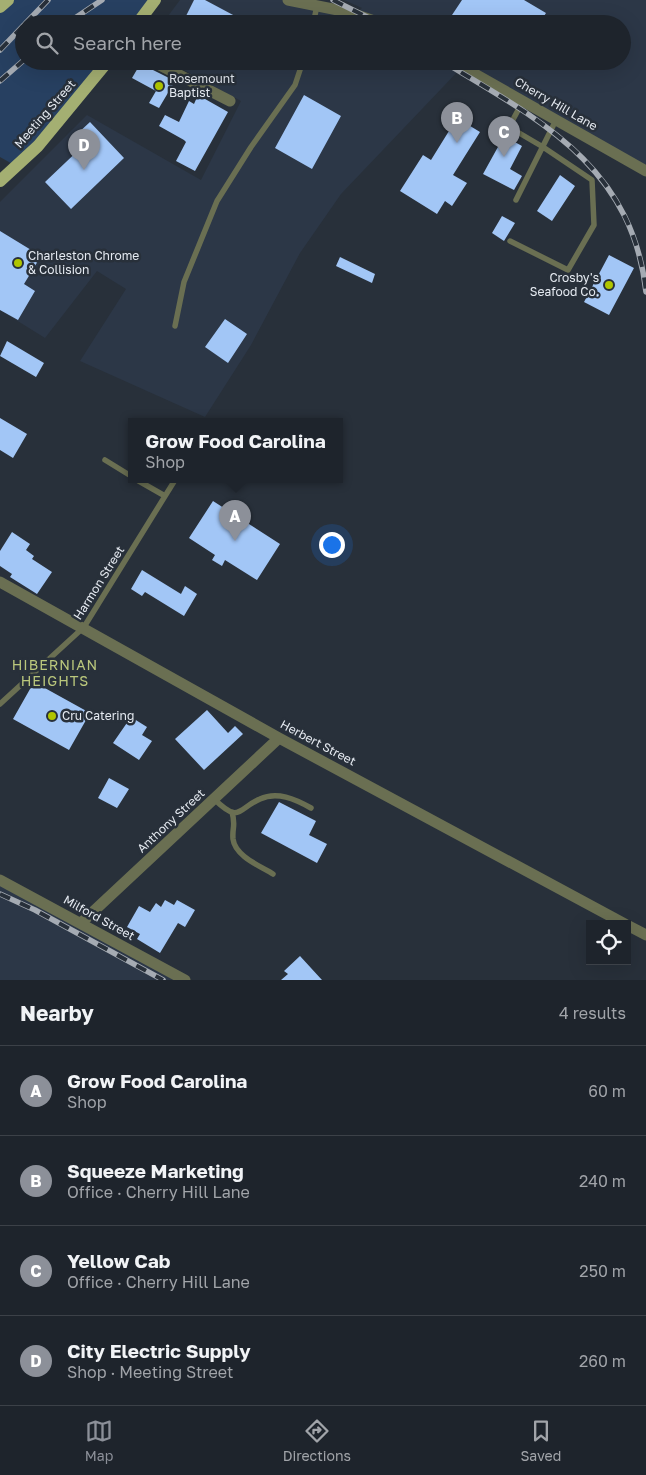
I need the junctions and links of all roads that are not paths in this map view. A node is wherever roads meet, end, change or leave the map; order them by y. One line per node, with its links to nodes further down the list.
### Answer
1 (8, 0): 5 (main road)
2 (156, 0): 6 (main road)
3 (288, 0): 4 (street)
4 (317, 6): 7 (lane); 8 (street)
5 (0, 7)
6 (145, 15)
7 (315, 15)
8 (358, 15)
9 (101, 70): 18 (main road, Meeting Street)
10 (169, 70): 13 (street)
11 (300, 70): 21 (lane)
12 (468, 70): 14 (street, Cherry Hill Lane)
13 (230, 102)
14 (523, 102): 15 (street, Cherry Hill Lane); 16 (lane)
15 (556, 120): 16 (lane); 17 (street, Cherry Hill Lane)
16 (543, 147): 19 (lane); 20 (lane)
17 (646, 171)
18 (0, 181)
19 (516, 200)
20 (510, 241)
21 (174, 326)
22 (105, 460): 23 (lane)
23 (128, 474)
24 (142, 483): 26 (lane)
25 (173, 483): 26 (lane, Harmon Street)
26 (165, 496): 28 (lane, Harmon Street)
27 (0, 582): 28 (street, Herbert Street)
28 (84, 627): 29 (lane, Harmon Street); 30 (street, Herbert Street)
29 (0, 704)
30 (279, 738): 31 (street, Anthony Street); 36 (street, Herbert Street)
31 (214, 799): 33 (lane); 37 (street, Anthony Street)
32 (311, 808): 33 (lane)
33 (232, 812): 34 (lane)
34 (273, 874)
35 (0, 880): 37 (street, Milford Street)
36 (619, 920)
37 (81, 923): 40 (street, Milford Street)
38 (631, 927): 39 (street, Herbert Street)
39 (646, 935)
40 (185, 980)

